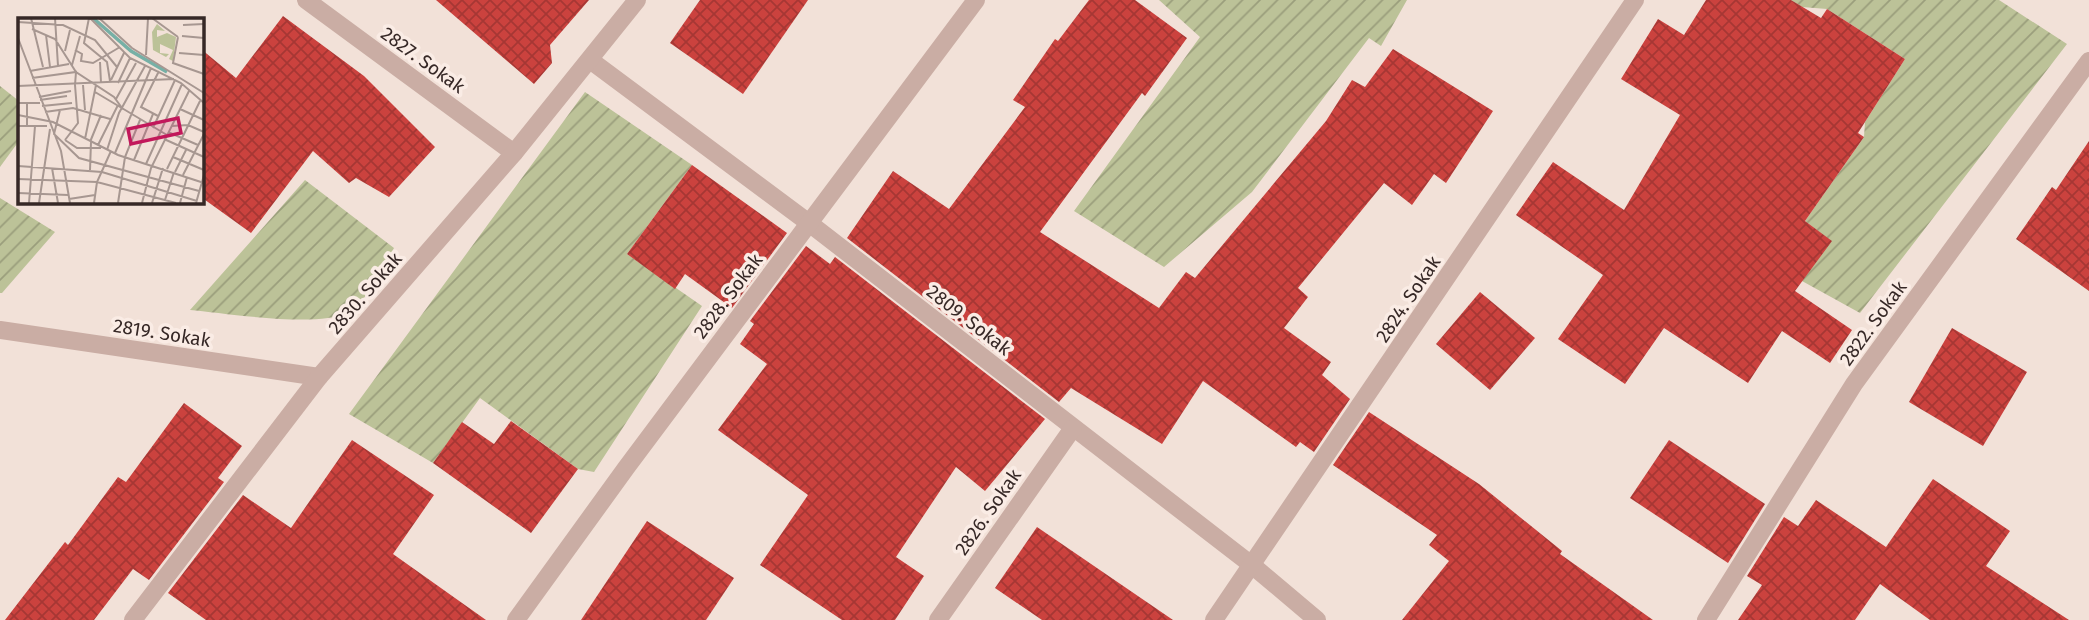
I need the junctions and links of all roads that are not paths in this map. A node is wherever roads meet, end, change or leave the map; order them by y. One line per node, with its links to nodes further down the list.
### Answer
1 (306, 0): 7 (street, 2827. Sokak)
2 (637, 0): 5 (street, 2830. Sokak)
3 (976, 0): 8 (street, 2828. Sokak)
4 (1635, 0): 12 (street, 2824. Sokak)
5 (590, 60): 7 (street, 2830. Sokak); 8 (street, 2809. Sokak)
6 (2089, 61): 18 (street, 2822. Sokak)
7 (514, 153): 10 (street, 2830. Sokak)
8 (809, 223): 11 (street, 2809. Sokak); 14 (street, 2828. Sokak)
9 (0, 330): 10 (street, 2819. Sokak)
10 (319, 377): 13 (street, 2830. Sokak)
11 (1073, 428): 12 (street, 2809. Sokak); 15 (street, 2826. Sokak)
12 (1253, 566): 16 (street, 2824. Sokak); 17 (street, 2809. Sokak)
13 (133, 620)
14 (516, 620)
15 (938, 620)
16 (1214, 620)
17 (1317, 620)
18 (1706, 620)

